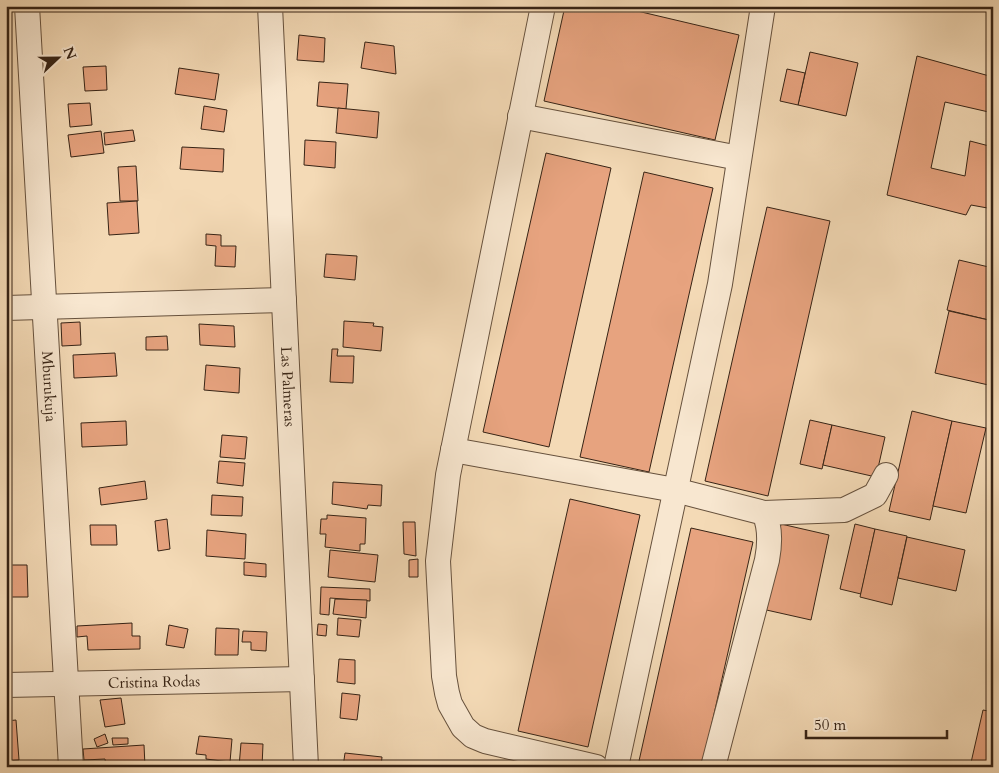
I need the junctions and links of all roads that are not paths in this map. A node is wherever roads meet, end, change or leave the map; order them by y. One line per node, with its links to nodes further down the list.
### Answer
1 (27, 6): 8 (street, Mburukuja)
2 (270, 6): 7 (street, Las Palmeras)
3 (543, 6): 5 (street)
4 (763, 6): 6 (street)
5 (520, 116): 6 (street); 10 (street)
6 (740, 158): 12 (street)
7 (284, 300): 8 (street); 14 (street, Las Palmeras)
8 (44, 307): 9 (street); 15 (street, Mburukuja)
9 (6, 308)
10 (453, 450): 12 (street); 19 (street)
11 (886, 475): 13 (street)
12 (675, 490): 13 (street); 20 (street)
13 (764, 513): 21 (street)
14 (302, 679): 15 (street, Cristina Rodas); 18 (street, Las Palmeras)
15 (66, 683): 16 (street, Cristina Rodas); 17 (street, Mburukuja)
16 (6, 685)
17 (71, 767)
18 (306, 767)
19 (596, 767)
20 (616, 767)
21 (712, 767)

